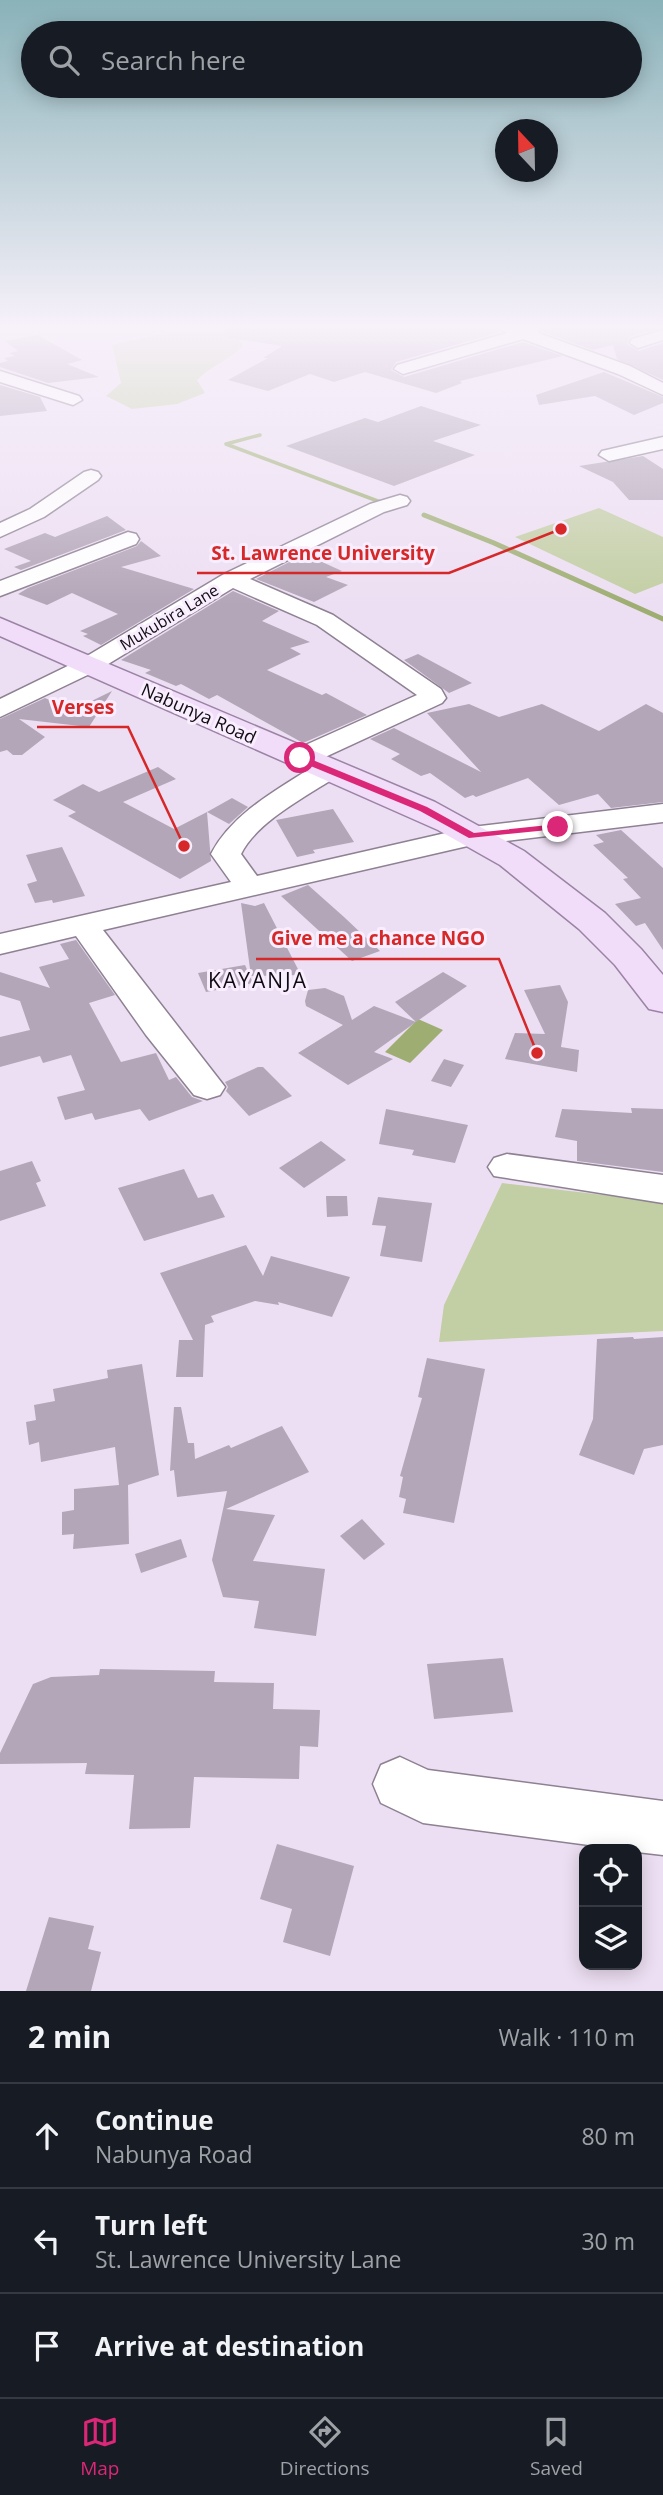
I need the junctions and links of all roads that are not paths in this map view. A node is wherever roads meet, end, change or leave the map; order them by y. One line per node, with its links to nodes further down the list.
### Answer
1 (663, 443): 2 (street)
2 (608, 455)
3 (90, 476): 5 (street)
4 (400, 501): 7 (street, Mukubira Lane)
5 (0, 531)
6 (128, 539): 8 (street)
7 (232, 579): 10 (street, Mukubira Lane); 12 (street)
8 (0, 589)
9 (0, 626): 10 (main road, Nabunya Road)
10 (91, 664): 11 (street, Mukubira Lane); 12 (main road, Nabunya Road)
11 (0, 709)
12 (314, 763): 14 (main road, Nabunya Road); 16 (street)
13 (663, 813): 15 (street)
14 (472, 836): 15 (main road, Nabunya Road); 16 (street)
15 (511, 845): 19 (main road, Nabunya Road)
16 (249, 886): 17 (street)
17 (83, 924): 18 (street); 20 (street)
18 (0, 944)
19 (663, 1000)
20 (207, 1087)
21 (507, 1167): 22 (street)
22 (663, 1189)
23 (400, 1784): 24 (street)
24 (663, 1828)

